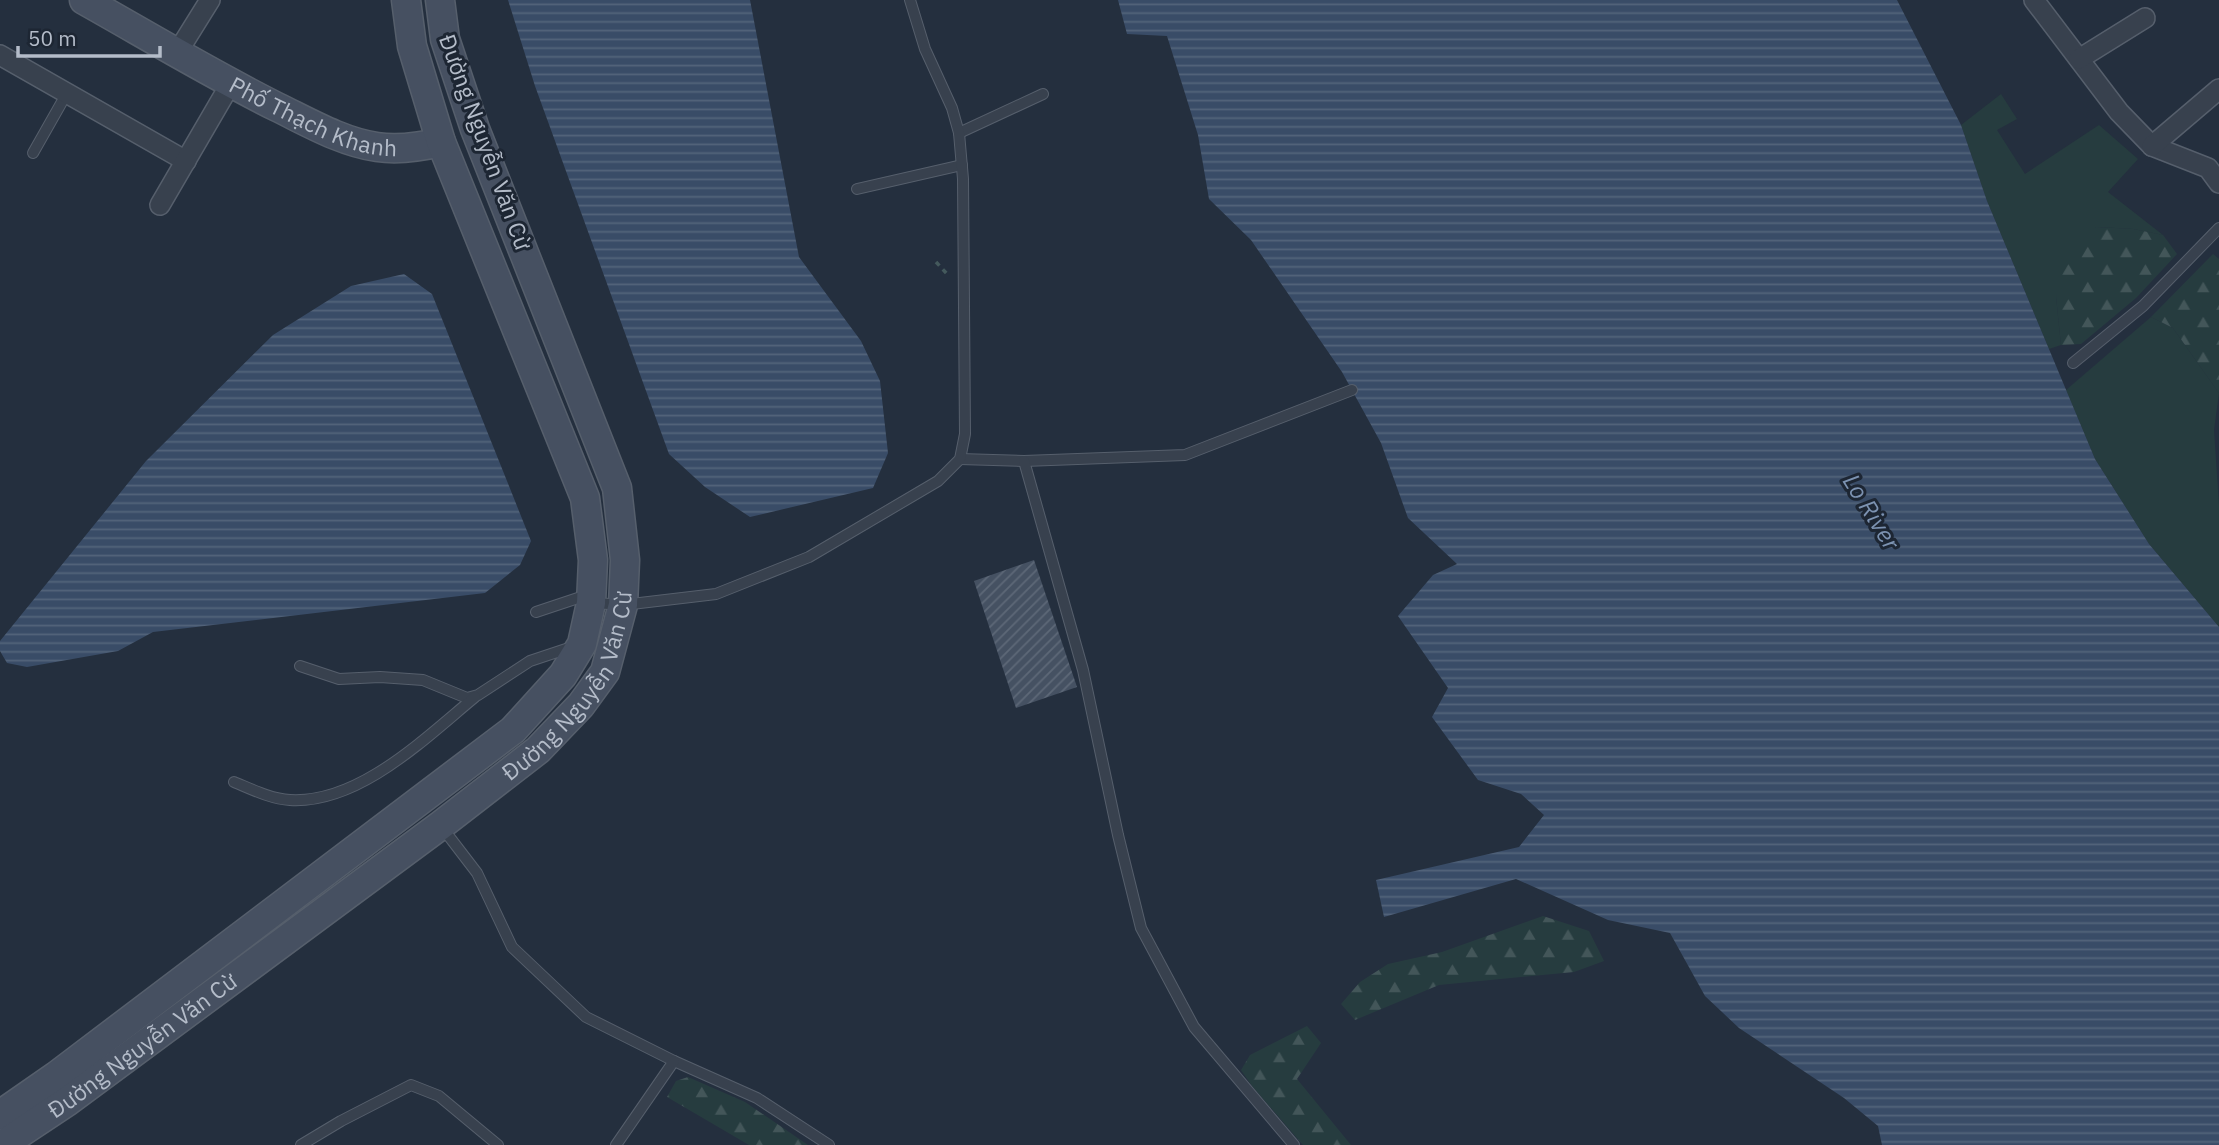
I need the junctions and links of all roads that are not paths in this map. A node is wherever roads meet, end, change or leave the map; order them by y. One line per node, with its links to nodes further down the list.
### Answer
1 (84, 0): 8 (main road, Phố Thạch Khanh)
2 (210, 0): 8 (street)
3 (407, 0): 16 (main road, Đường Nguyễn Văn Cừ)
4 (440, 0): 30 (main road, Đường Nguyễn Văn Cừ)
5 (910, 0): 15 (lane)
6 (2034, 0): 10 (street)
7 (2145, 18): 10 (street)
8 (177, 53): 11 (main road, Phố Thạch Khanh)
9 (0, 55): 13 (street)
10 (2079, 59): 17 (street)
11 (231, 83): 16 (main road, Phố Thạch Khanh); 19 (street)
12 (2219, 89): 17 (street)
13 (67, 93): 18 (lane); 19 (street)
14 (1043, 94): 15 (lane)
15 (959, 133): 20 (lane)
16 (441, 142): 29 (main road, Đường Nguyễn Văn Cừ)
17 (2152, 146): 21 (street)
18 (33, 153)
19 (186, 161): 23 (street)
20 (962, 165): 22 (lane); 27 (lane)
21 (2219, 183)
22 (857, 189)
23 (160, 205)
24 (2219, 228): 25 (lane)
25 (2073, 363)
26 (1352, 390): 28 (lane)
27 (960, 459): 28 (lane); 30 (lane)
28 (1024, 461): 44 (lane)
29 (591, 598): 30 (lane); 31 (lane); 32 (main road, Đường Nguyễn Văn Cừ)
30 (623, 605): 36 (main road, Đường Nguyễn Văn Cừ)
31 (536, 612)
32 (582, 644): 34 (lane); 38 (main road, Đường Nguyễn Văn Cừ)
33 (300, 666): 34 (lane)
34 (478, 695): 35 (lane)
35 (234, 782)
36 (441, 825): 37 (lane); 39 (main road, Đường Nguyễn Văn Cừ)
37 (674, 1061): 42 (lane); 43 (lane)
38 (0, 1115)
39 (2, 1145)
40 (301, 1145): 41 (lane)
41 (498, 1145)
42 (616, 1145)
43 (828, 1145)
44 (1294, 1145)

